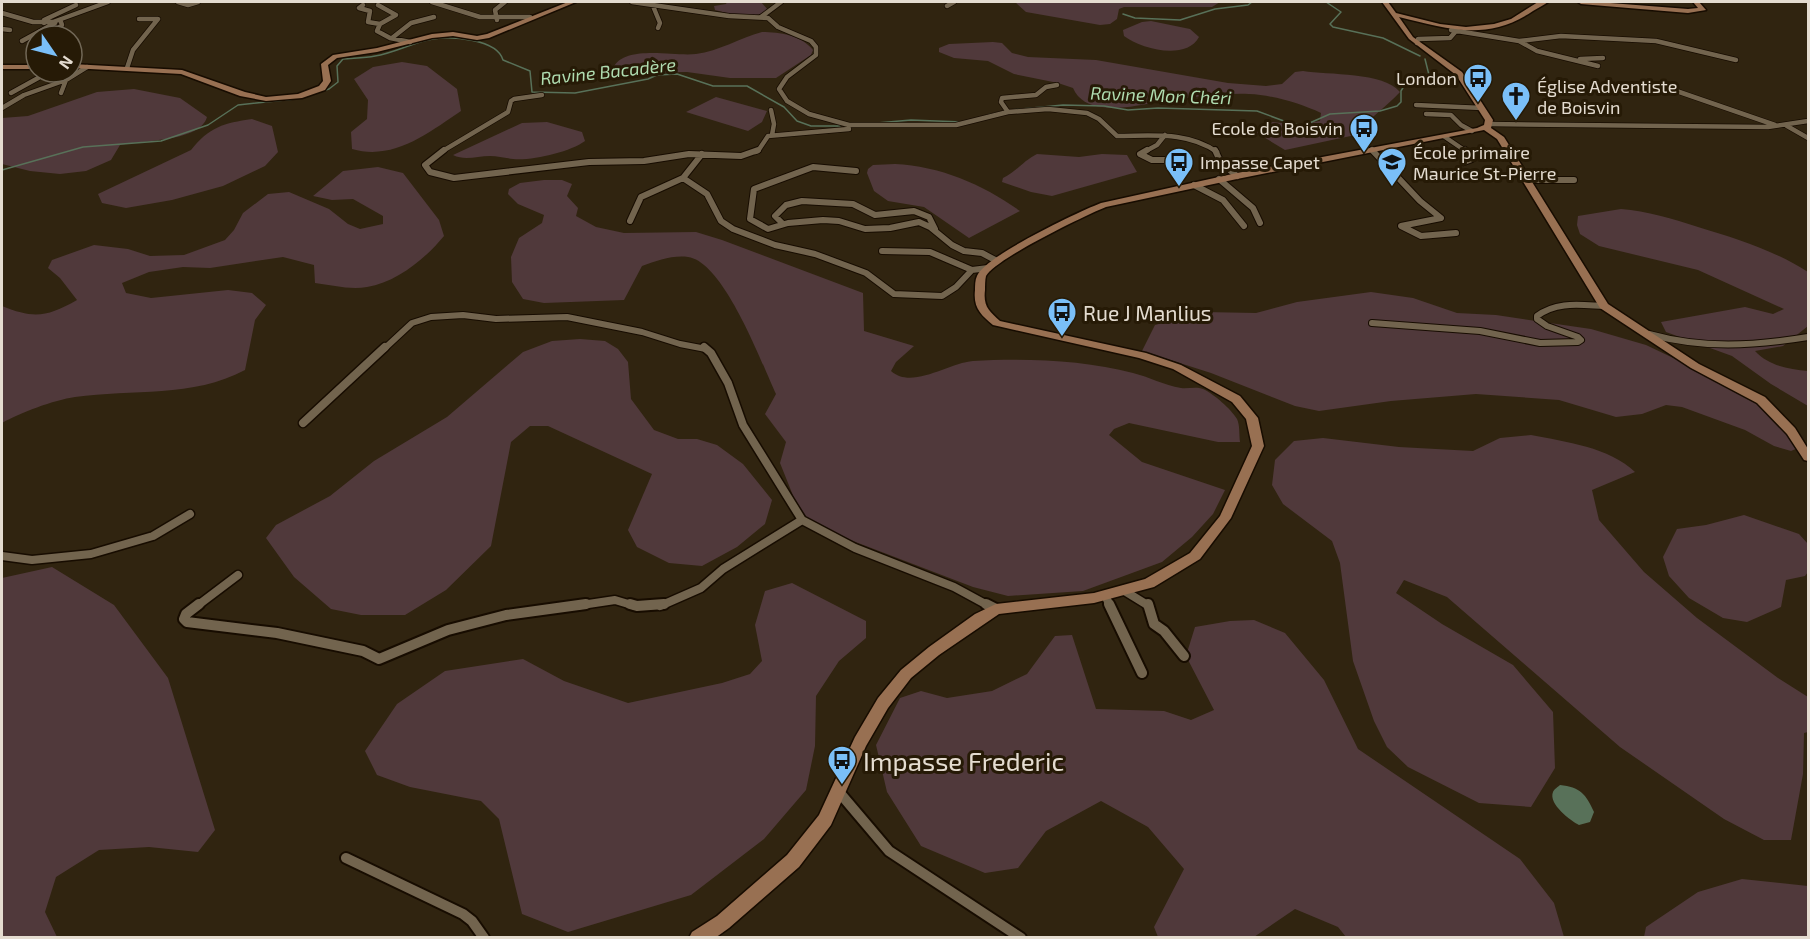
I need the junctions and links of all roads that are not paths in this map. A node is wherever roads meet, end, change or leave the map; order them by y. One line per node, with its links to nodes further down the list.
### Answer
1 (108, 2): 27 (street)
2 (177, 2): 3 (street)
3 (198, 2)
4 (432, 2): 25 (street)
5 (505, 2): 25 (street)
6 (573, 2): 22 (main road)
7 (632, 2): 17 (street)
8 (781, 2): 23 (street)
9 (954, 2): 18 (street)
10 (1385, 2): 20 (main road)
11 (1545, 2): 32 (main road)
12 (1581, 2): 13 (main road)
13 (1696, 2)
14 (76, 5): 26 (street)
15 (363, 5): 28 (street)
16 (378, 5): 28 (street)
17 (653, 6): 23 (street); 29 (street)
18 (947, 6)
19 (2, 13): 26 (street)
20 (1394, 14): 32 (main road); 37 (main road)
21 (434, 17): 33 (street)
22 (530, 17): 25 (street); 36 (main road)
23 (761, 17): 65 (street)
24 (140, 20): 46 (street)
25 (497, 20)
26 (44, 23): 27 (street)
27 (58, 23): 34 (street)
28 (380, 24): 33 (street)
29 (658, 28)
30 (2, 29): 31 (street)
31 (10, 30)
32 (1453, 31): 35 (street); 37 (street)
33 (392, 38): 36 (street)
34 (22, 41)
35 (1518, 41): 39 (street); 40 (street)
36 (410, 42): 46 (main road)
37 (1417, 43): 58 (main road)
38 (1603, 58): 39 (street)
39 (1565, 59): 41 (street)
40 (1736, 60)
41 (1598, 66)
42 (24, 67): 45 (main road)
43 (84, 67): 44 (main road)
44 (87, 67): 46 (main road); 47 (street)
45 (2, 68)
46 (127, 68)
47 (84, 69)
48 (27, 84): 53 (street)
49 (55, 84): 57 (street)
50 (64, 84): 54 (street)
51 (1057, 85): 60 (street)
52 (1662, 86): 66 (street)
53 (11, 93)
54 (61, 93)
55 (542, 96): 73 (street)
56 (1416, 105): 58 (street)
57 (2, 108)
58 (1482, 108): 63 (main road)
59 (771, 110): 68 (street)
60 (1008, 112): 65 (street); 69 (street)
61 (1426, 114): 67 (street)
62 (1807, 122): 64 (street)
63 (1488, 126): 66 (street); 67 (main road); 80 (main road)
64 (1787, 126): 66 (street); 71 (street)
65 (864, 127): 68 (street)
66 (1780, 127)
67 (1472, 131): 70 (main road)
68 (772, 135): 73 (street)
69 (1165, 135): 74 (street); 77 (street)
70 (1445, 137): 72 (main road); 75 (street)
71 (1809, 138)
72 (1372, 150): 77 (main road); 88 (street)
73 (702, 154): 78 (street)
74 (1165, 160)
75 (1464, 162)
76 (856, 171): 85 (street)
77 (1237, 176): 79 (main road)
78 (683, 178): 83 (street); 91 (street)
79 (1219, 180): 82 (main road); 84 (street)
80 (1527, 180): 81 (street); 92 (main road)
81 (1574, 180)
82 (1194, 185): 86 (street); 90 (main road)
83 (630, 221)
84 (1260, 223)
85 (783, 224): 87 (street); 87 (street)
86 (1244, 226)
87 (936, 232): 90 (street)
88 (1456, 232)
89 (882, 251): 91 (street)
90 (993, 264): 91 (street); 102 (main road)
91 (972, 270)
92 (1604, 306): 93 (street); 94 (main road)
93 (1372, 323)
94 (1638, 331): 95 (street); 97 (main road)
95 (1809, 337)
96 (303, 423): 99 (street)
97 (1809, 457)
98 (190, 514): 100 (street)
99 (802, 520): 101 (street); 104 (street)
100 (2, 556)
101 (238, 575)
102 (1123, 590): 103 (main road); 105 (street)
103 (1105, 595): 104 (main road); 106 (street)
104 (996, 609): 107 (main road)
105 (1184, 656)
106 (1142, 673)
107 (839, 792): 110 (main road); 111 (street)
108 (346, 858): 109 (street)
109 (484, 938)
110 (698, 938)
111 (1021, 938)

